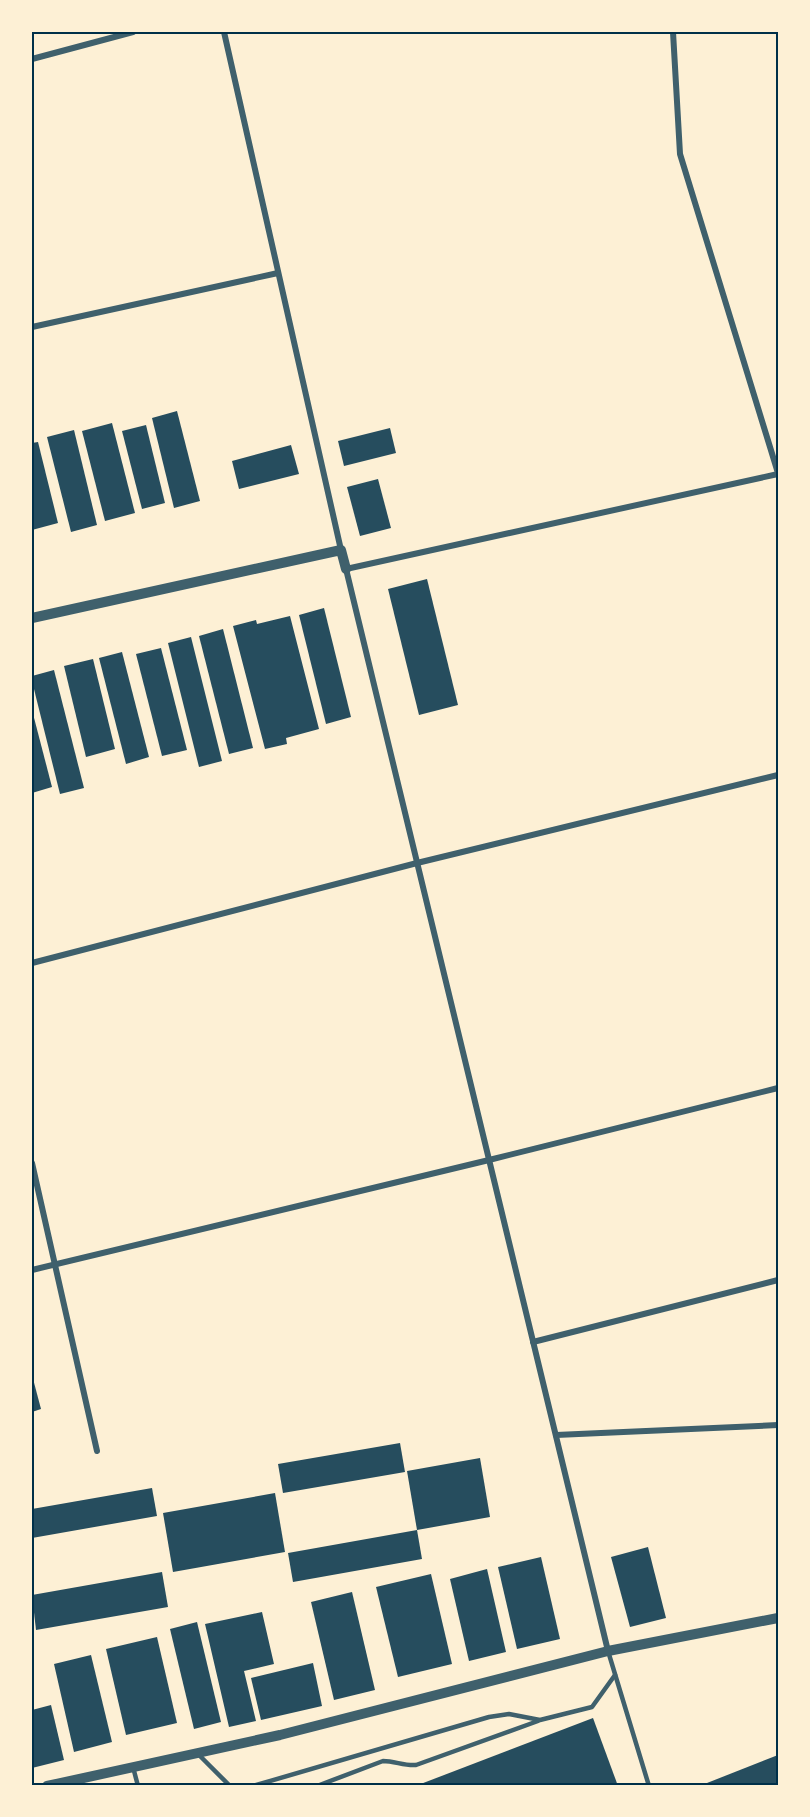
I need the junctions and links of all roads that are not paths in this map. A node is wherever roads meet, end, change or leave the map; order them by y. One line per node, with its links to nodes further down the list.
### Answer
1 (133, 32): 4 (street)
2 (224, 32): 5 (street)
3 (673, 32): 7 (street)
4 (32, 59)
5 (278, 273): 6 (street); 8 (street)
6 (32, 327)
7 (778, 474): 9 (street)
8 (341, 550): 9 (street); 10 (street)
9 (346, 568): 12 (street)
10 (32, 618)
11 (778, 775): 12 (street)
12 (417, 863): 13 (street); 15 (street)
13 (32, 963)
14 (778, 1088): 15 (street)
15 (489, 1160): 17 (street); 20 (street)
16 (32, 1163): 17 (street)
17 (55, 1264): 18 (street); 23 (street)
18 (32, 1270)
19 (778, 1280): 20 (street)
20 (533, 1342): 22 (street)
21 (778, 1425): 22 (street)
22 (556, 1434): 25 (street)
23 (97, 1451)
24 (778, 1618): 25 (street)
25 (608, 1651): 26 (lane); 28 (street)
26 (615, 1675): 27 (lane); 35 (lane)
27 (540, 1720): 33 (lane); 34 (lane)
28 (197, 1753): 29 (street); 32 (lane)
29 (133, 1767): 30 (street); 31 (lane)
30 (47, 1785)
31 (138, 1785)
32 (230, 1785)
33 (253, 1785)
34 (317, 1785)
35 (649, 1785)

